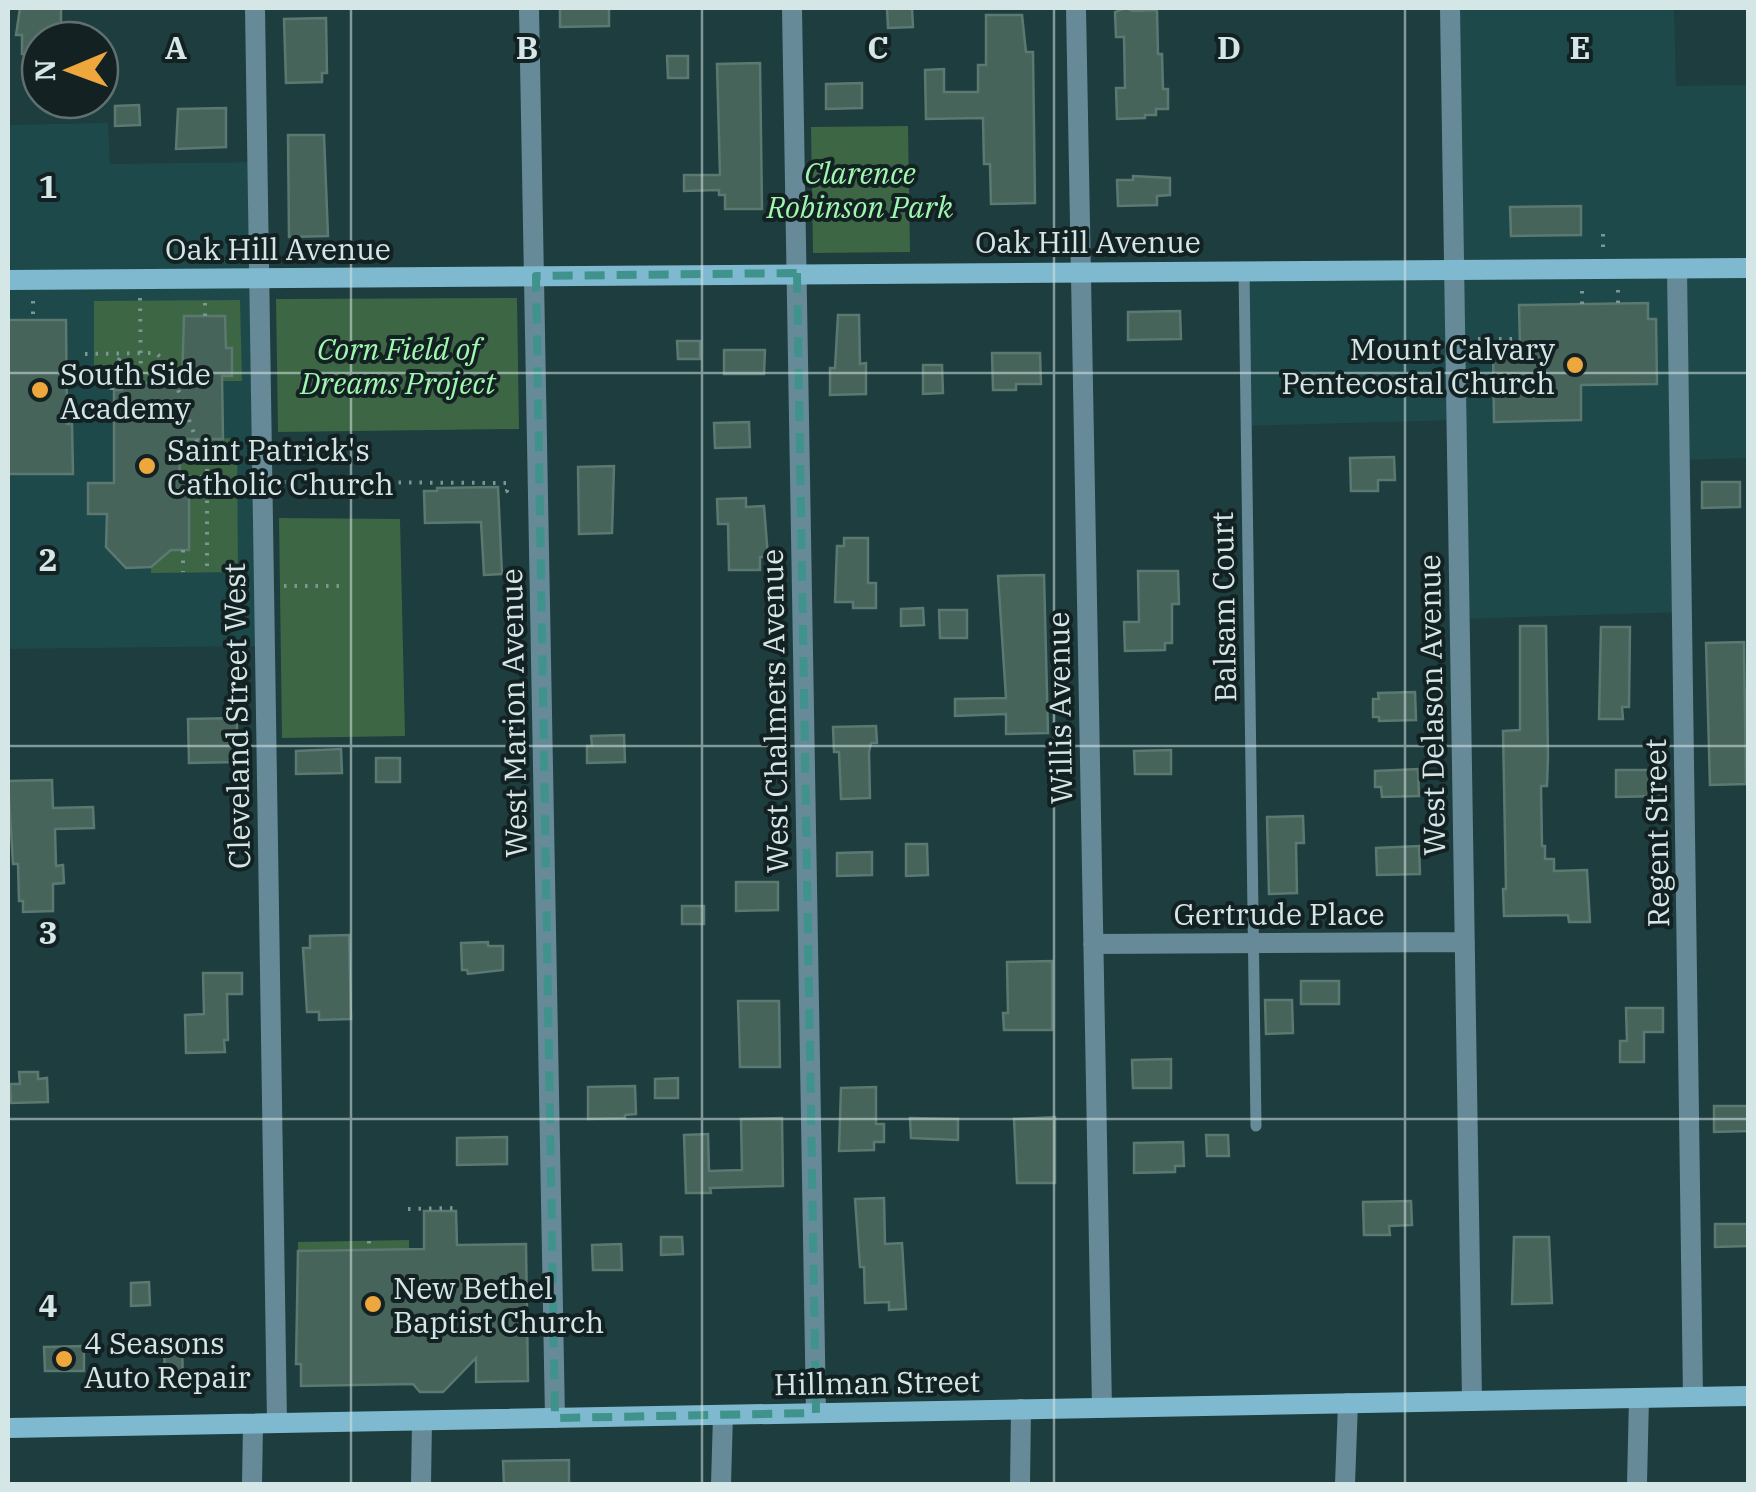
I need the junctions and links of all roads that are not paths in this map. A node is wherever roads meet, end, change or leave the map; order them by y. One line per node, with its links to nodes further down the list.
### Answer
1 (255, 8): 13 (street, Cleveland Street West)
2 (529, 8): 12 (street, West Marion Avenue)
3 (792, 8): 11 (street, West Chalmers Avenue)
4 (1076, 8): 9 (street, Willis Avenue)
5 (1450, 8): 7 (street, West Delason Avenue)
6 (1748, 268): 8 (street, Oak Hill Avenue)
7 (1454, 269): 8 (street, Oak Hill Avenue); 10 (street, Oak Hill Avenue); 15 (street, West Delason Avenue)
8 (1677, 269): 20 (street, Regent Street)
9 (1081, 270): 10 (street, Oak Hill Avenue); 11 (street, Oak Hill Avenue); 17 (street, Willis Avenue)
10 (1244, 270): 16 (lane, Balsam Court)
11 (797, 273): 12 (street, Oak Hill Avenue); 26 (street, West Chalmers Avenue)
12 (536, 276): 13 (street, Oak Hill Avenue); 28 (street, West Marion Avenue)
13 (260, 278): 14 (street, Oak Hill Avenue); 30 (street, Cleveland Street West)
14 (8, 280)
15 (1465, 942): 16 (street, Gertrude Place); 22 (street, West Delason Avenue)
16 (1253, 943): 17 (street, Gertrude Place); 18 (lane, Balsam Court)
17 (1093, 944): 24 (street, Willis Avenue)
18 (1256, 1126)
19 (1748, 1396): 20 (street, Hillman Street)
20 (1693, 1397): 21 (street, Hillman Street)
21 (1639, 1398): 22 (street, Hillman Street); 38 (street)
22 (1472, 1400): 23 (street, Hillman Street)
23 (1348, 1403): 24 (street, Hillman Street); 37 (street)
24 (1102, 1408): 25 (street, Hillman Street)
25 (1021, 1409): 26 (street, Hillman Street); 36 (street)
26 (816, 1413): 27 (street, Hillman Street)
27 (722, 1415): 28 (street, Hillman Street); 35 (street)
28 (555, 1418): 29 (street, Hillman Street)
29 (422, 1420): 30 (street, Hillman Street); 34 (street)
30 (277, 1423): 31 (street, Hillman Street)
31 (253, 1424): 32 (street, Hillman Street); 33 (street)
32 (8, 1428)
33 (252, 1484)
34 (420, 1484)
35 (721, 1484)
36 (1020, 1484)
37 (1346, 1484)
38 (1637, 1484)

